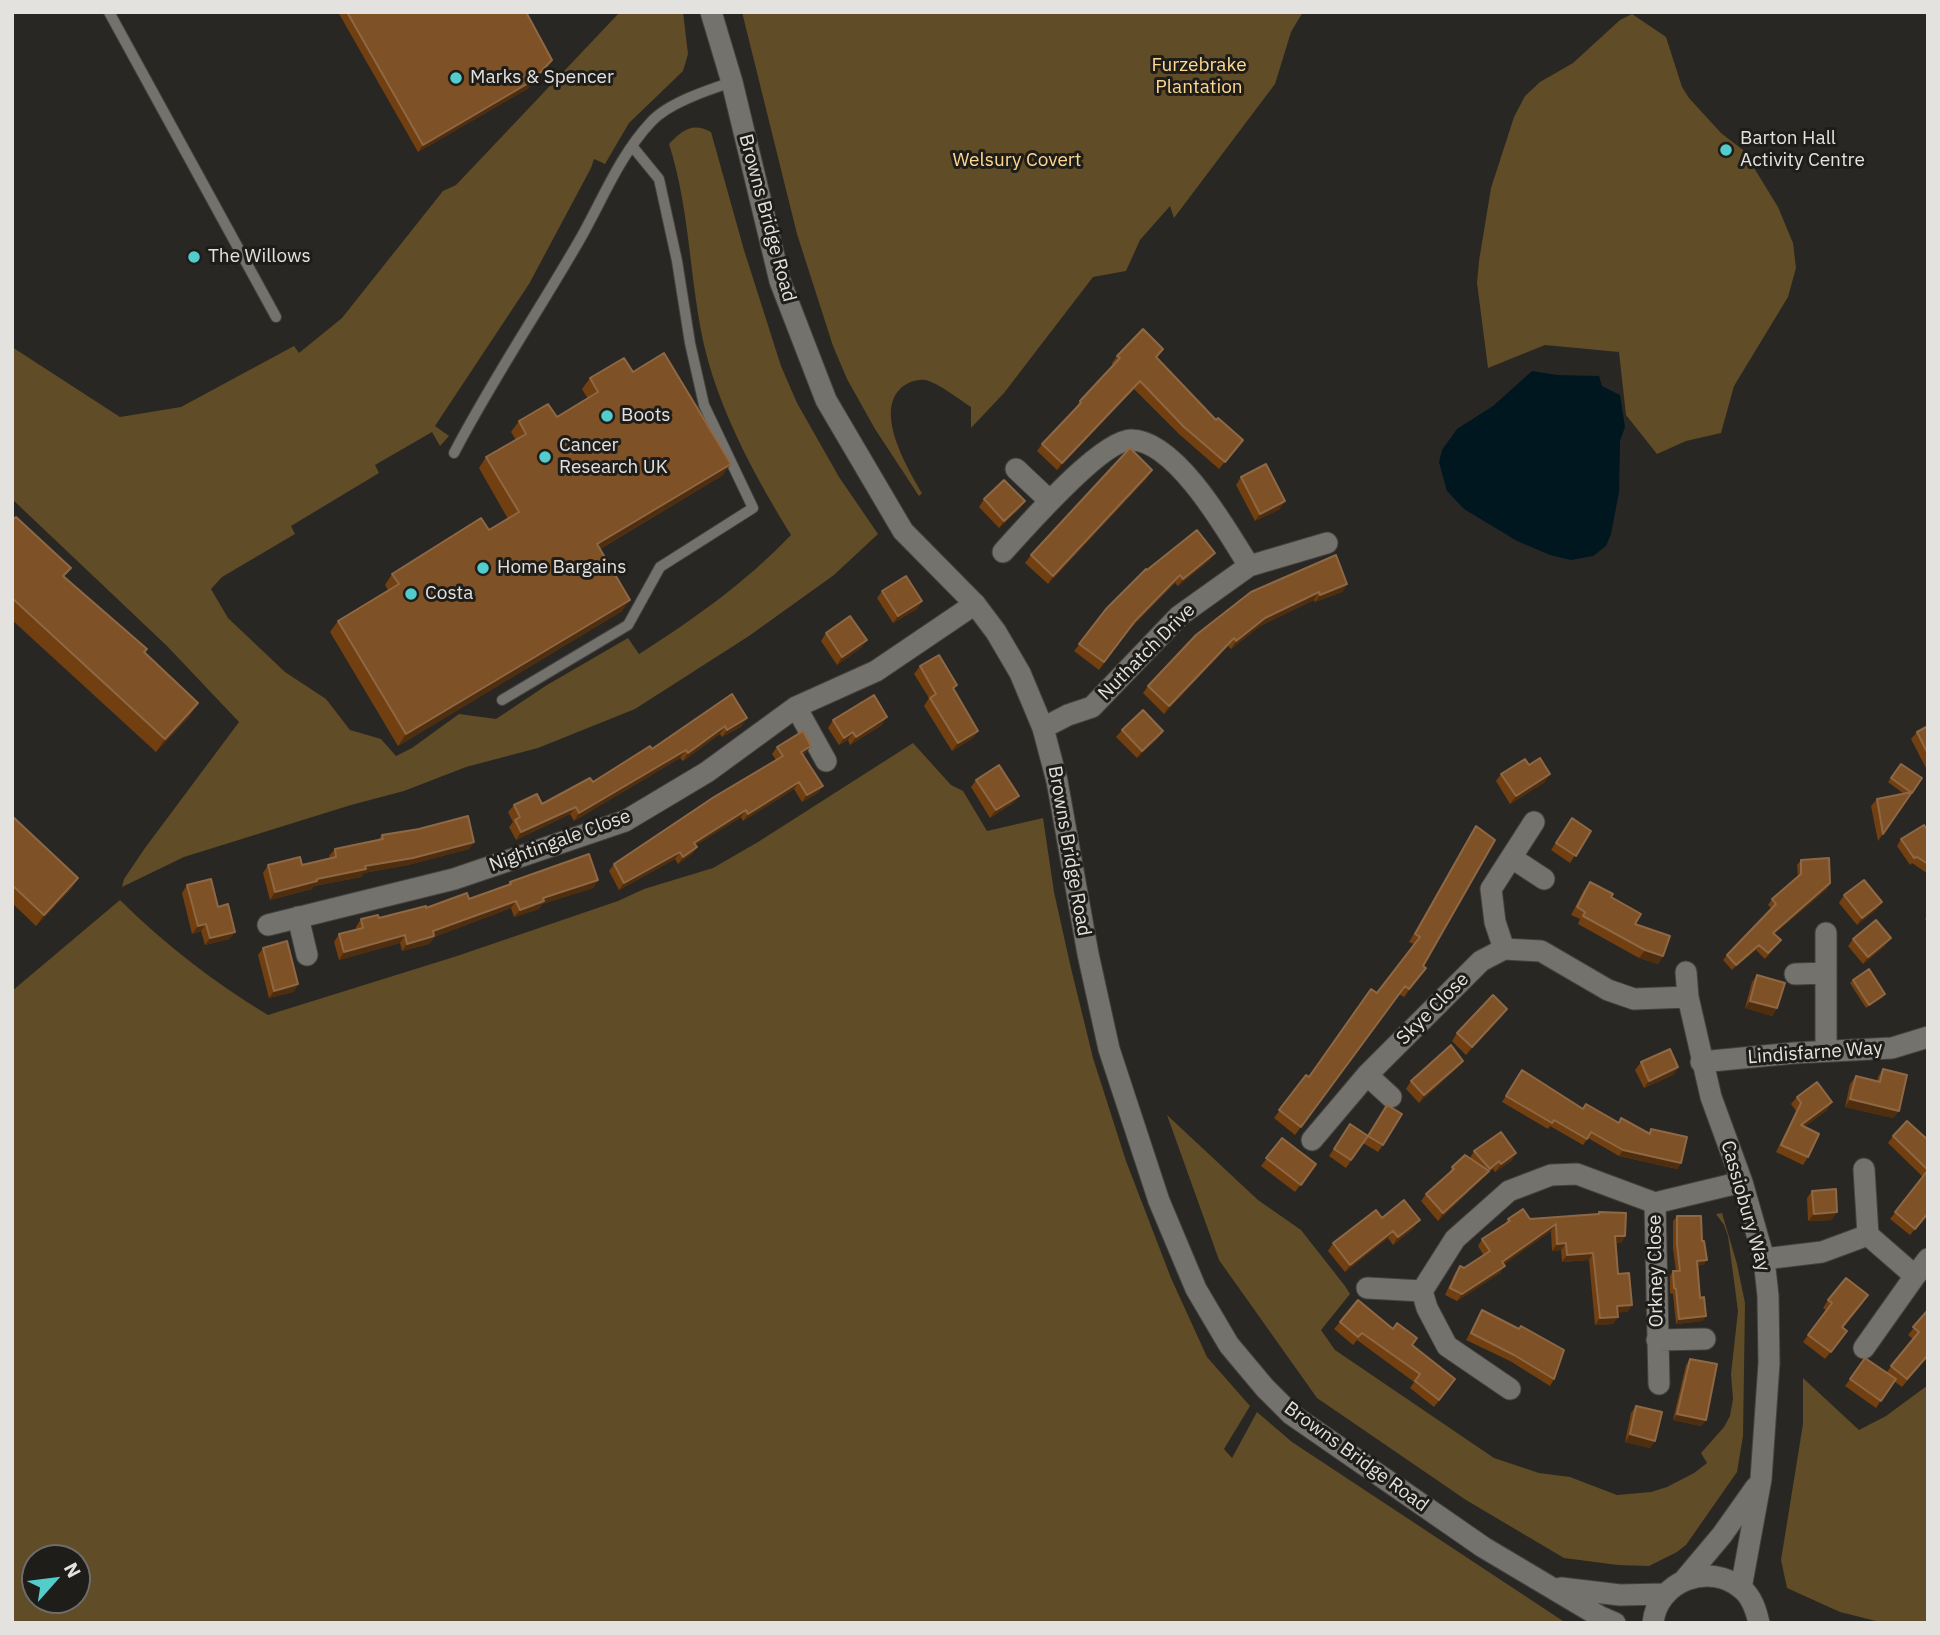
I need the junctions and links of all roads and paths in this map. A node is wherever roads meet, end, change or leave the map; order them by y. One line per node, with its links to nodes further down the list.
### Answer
1 (108, 12): 5 (lane)
2 (711, 12): 3 (street, Browns Bridge Road)
3 (732, 82): 4 (lane); 12 (street, Browns Bridge Road)
4 (632, 146): 6 (lane); 13 (lane)
5 (276, 317)
6 (454, 453)
7 (1016, 469): 8 (street)
8 (1050, 501): 10 (street); 11 (street)
9 (1327, 543): 11 (street, Nuthatch Drive)
10 (1003, 552)
11 (1250, 566): 15 (street, Nuthatch Drive)
12 (975, 604): 14 (street, Nightingale Close); 15 (street, Browns Bridge Road)
13 (502, 700)
14 (796, 707): 16 (street); 20 (street, Nightingale Close)
15 (1043, 728): 50 (street, Browns Bridge Road)
16 (825, 761)
17 (1534, 822): 18 (street)
18 (1512, 858): 19 (street); 23 (street)
19 (1544, 879)
20 (298, 917): 21 (street, Nightingale Close); 24 (street)
21 (268, 925)
22 (1826, 933): 26 (street)
23 (1504, 950): 28 (street); 32 (street, Skye Close)
24 (307, 954)
25 (1686, 972): 28 (street)
26 (1826, 973): 27 (street); 30 (street)
27 (1795, 974)
28 (1688, 997): 31 (street)
29 (1928, 1037): 30 (street, Lindisfarne Way)
30 (1826, 1051): 31 (street, Lindisfarne Way)
31 (1701, 1062): 36 (street, Cassiobury Way)
32 (1367, 1074): 33 (street); 34 (street, Skye Close)
33 (1391, 1097)
34 (1312, 1140)
35 (1864, 1168): 38 (street)
36 (1742, 1182): 37 (street, Orkney Close); 39 (street, Cassiobury Way)
37 (1655, 1203): 42 (street, Orkney Close); 44 (street, Orkney Close)
38 (1868, 1235): 39 (street); 40 (street)
39 (1764, 1259): 48 (street, Cassiobury Way)
40 (1922, 1268): 45 (street)
41 (1367, 1289): 42 (street)
42 (1422, 1291): 47 (street)
43 (1705, 1339): 44 (street, Orkney Close)
44 (1657, 1340): 46 (street, Orkney Close)
45 (1864, 1348)
46 (1659, 1384)
47 (1510, 1389)
48 (1761, 1479): 49 (street); 51 (street, Cassiobury Way)
49 (1685, 1579): 51 (street); 52 (street)
50 (1552, 1587): 52 (street, Browns Bridge Road); 54 (street, Browns Bridge Road)
51 (1741, 1588): 53 (street)
52 (1664, 1594): 55 (street)
53 (1760, 1622)
54 (1615, 1623)
55 (1653, 1623)

